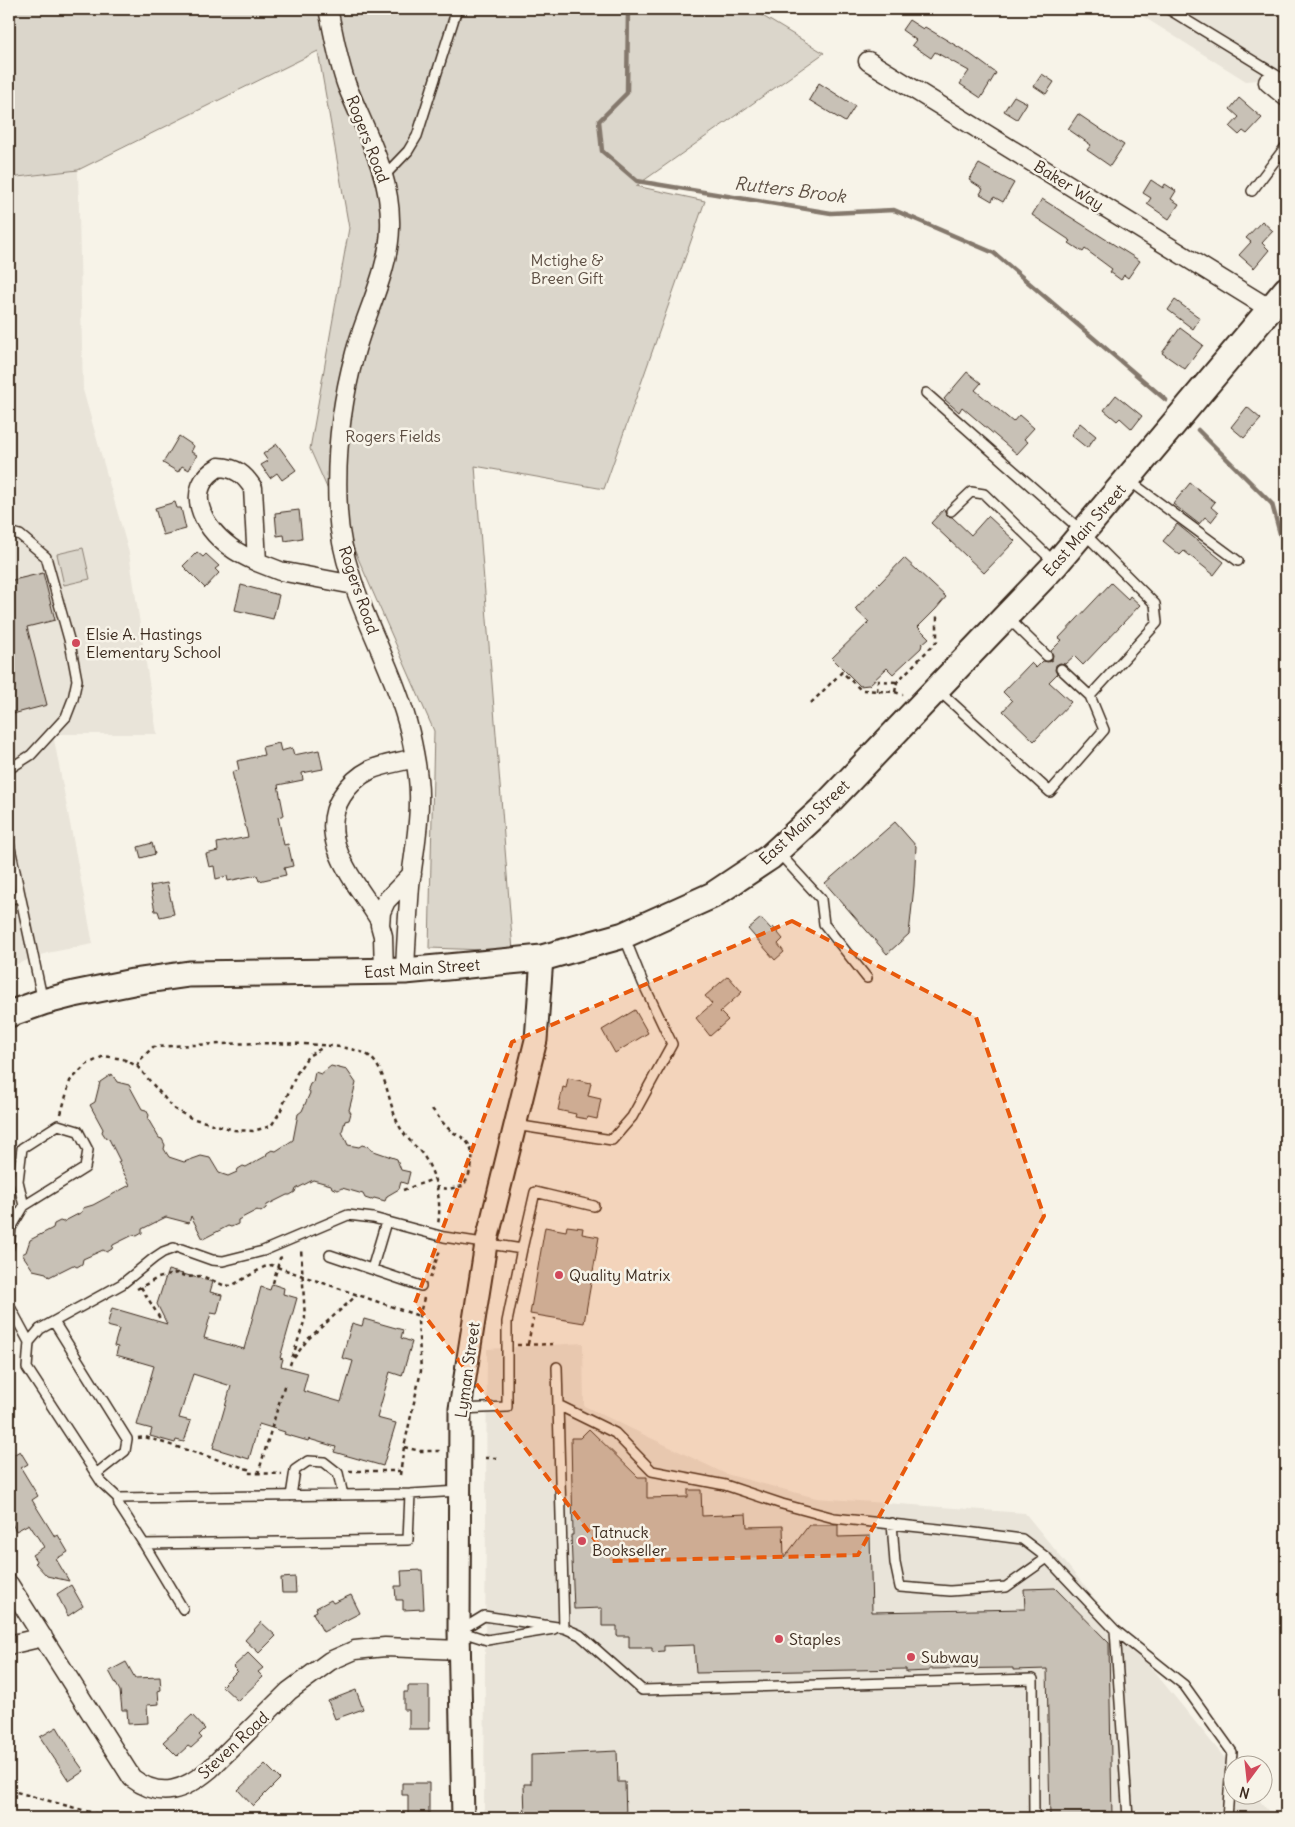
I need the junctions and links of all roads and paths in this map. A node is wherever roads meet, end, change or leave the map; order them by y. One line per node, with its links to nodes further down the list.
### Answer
1 (328, 9): 9 (street, Rogers Road)
2 (457, 9): 9 (lane)
3 (1168, 9): 5 (lane)
4 (868, 61): 12 (street, Baker Way)
5 (1286, 81)
6 (1268, 82): 7 (street)
7 (1286, 98)
8 (1286, 146): 10 (lane)
9 (384, 176): 21 (street, Rogers Road)
10 (1252, 190)
11 (1286, 290): 12 (main road, East Main Street)
12 (1270, 309): 14 (main road, East Main Street)
13 (926, 393): 17 (lane)
14 (1127, 479): 17 (main road, East Main Street); 18 (lane)
15 (951, 511): 20 (lane)
16 (9, 532): 34 (lane)
17 (1083, 532): 20 (main road, East Main Street); 30 (lane)
18 (1238, 561)
19 (258, 562): 19 (street); 21 (street)
20 (1056, 564): 23 (main road, East Main Street)
21 (354, 586): 33 (street, Rogers Road)
22 (937, 614): 26 (path)
23 (1006, 616): 24 (lane); 27 (main road, East Main Street)
24 (1048, 656)
25 (1061, 669): 30 (lane)
26 (897, 682): 28 (path); 29 (path)
27 (937, 688): 30 (lane); 36 (main road, East Main Street)
28 (877, 691): 29 (path); 32 (path)
29 (895, 692): 31 (path)
30 (1090, 696)
31 (912, 697)
32 (811, 703)
33 (415, 758): 37 (street, Rogers Road); 40 (street)
34 (9, 769)
35 (9, 843): 38 (lane)
36 (777, 851): 41 (main road, East Main Street); 44 (lane)
37 (412, 874): 40 (street); 43 (street, Rogers Road)
38 (20, 897): 39 (lane); 45 (lane)
39 (9, 899)
40 (380, 921): 43 (street)
41 (624, 935): 42 (main road, East Main Street); 51 (lane)
42 (542, 958): 43 (main road, East Main Street); 51 (street, Lyman Street)
43 (395, 971): 45 (main road, East Main Street)
44 (867, 978)
45 (42, 1002): 46 (main road, East Main Street)
46 (9, 1014)
47 (325, 1046): 48 (path); 48 (path); 52 (path)
48 (137, 1066): 50 (path)
49 (432, 1109): 53 (path)
50 (58, 1125): 55 (lane); 55 (lane)
51 (515, 1126): 59 (street, Lyman Street)
52 (434, 1179): 53 (path); 54 (path)
53 (436, 1187): 58 (path)
54 (403, 1190)
55 (24, 1206): 60 (lane)
56 (594, 1206): 62 (lane)
57 (386, 1222): 59 (lane); 67 (lane); 78 (lane)
58 (438, 1226)
59 (486, 1244): 62 (lane); 88 (street, Lyman Street)
60 (9, 1247)
61 (302, 1247): 68 (path)
62 (522, 1249): 88 (lane)
63 (440, 1250): 71 (path)
64 (330, 1255): 67 (lane)
65 (280, 1258): 66 (path)
66 (278, 1267): 68 (path); 69 (path); 70 (path)
67 (372, 1270): 71 (lane)
68 (303, 1276): 73 (path); 83 (path)
69 (273, 1283)
70 (141, 1287): 72 (path); 77 (path)
71 (425, 1288): 75 (path)
72 (132, 1292)
73 (357, 1295): 75 (path); 83 (path)
74 (9, 1306): 79 (lane)
75 (419, 1316): 90 (path)
76 (533, 1319): 80 (path)
77 (161, 1320)
78 (54, 1322): 79 (lane); 89 (lane)
79 (29, 1342): 97 (lane)
80 (528, 1344): 81 (path); 82 (path)
81 (556, 1344)
82 (513, 1345)
83 (292, 1361): 84 (path)
84 (290, 1365)
85 (557, 1367): 87 (lane)
86 (285, 1383): 98 (path)
87 (558, 1405): 105 (lane); 110 (lane)
88 (460, 1409): 100 (street, Lyman Street)
89 (127, 1439): 97 (lane); 98 (path)
90 (404, 1447): 91 (path); 96 (path)
91 (443, 1451)
92 (485, 1458): 93 (path)
93 (497, 1458)
94 (345, 1465): 96 (path)
95 (285, 1468): 98 (path)
96 (400, 1471): 99 (path)
97 (96, 1474): 104 (lane)
98 (258, 1474)
99 (400, 1475)
100 (460, 1491): 101 (lane); 113 (street, Lyman Street)
101 (410, 1494): 102 (lane); 106 (lane)
102 (343, 1495): 103 (lane); 103 (lane)
103 (291, 1496): 104 (lane)
104 (118, 1498): 106 (lane)
105 (892, 1523): 107 (lane); 107 (lane)
106 (144, 1544): 109 (lane)
107 (1047, 1558): 111 (lane)
108 (9, 1584): 112 (street, Steven Road)
109 (184, 1609)
110 (564, 1628): 113 (lane); 113 (lane); 118 (lane)
111 (1115, 1630): 119 (lane); 120 (lane)
112 (43, 1637): 113 (street, Steven Road); 114 (street)
113 (459, 1641): 117 (street, Lyman Street)
114 (9, 1645)
115 (9, 1790): 116 (path)
116 (112, 1818)
117 (463, 1818)
118 (1034, 1818)
119 (1128, 1818)
120 (1227, 1818)

